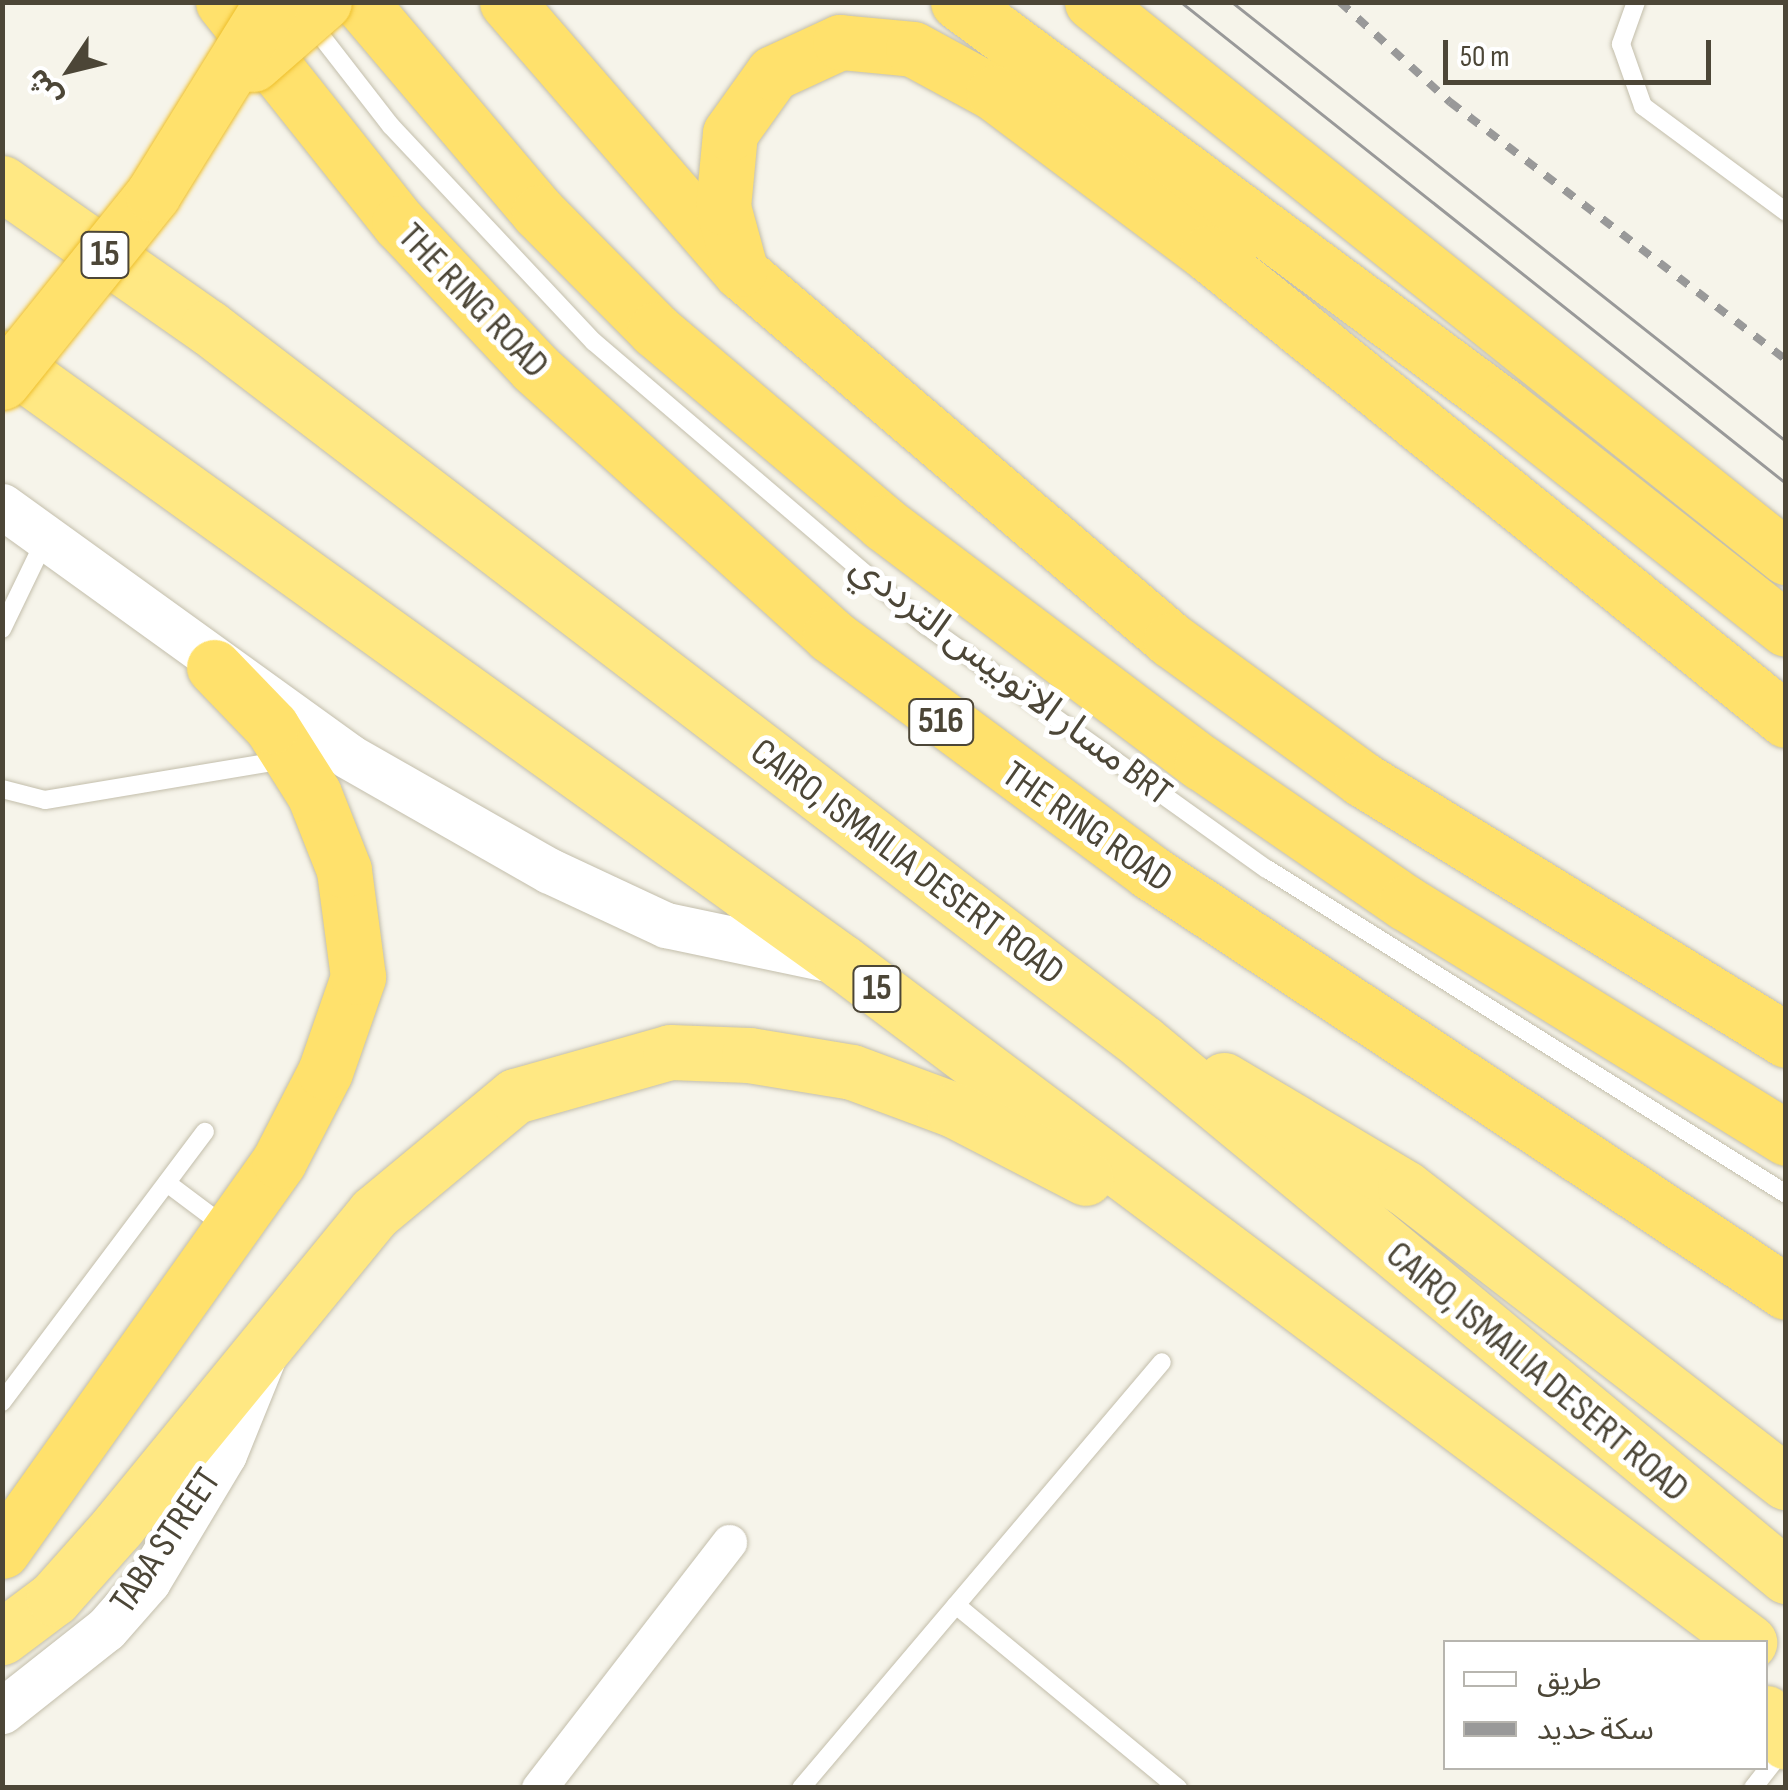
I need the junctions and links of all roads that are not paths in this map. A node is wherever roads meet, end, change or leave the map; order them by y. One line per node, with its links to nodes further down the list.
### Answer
1 (223, 2): 34 (highway, THE RING ROAD / 516)
2 (272, 2): 10 (highway, bridge)
3 (295, 2): 31 (lane, مسار الاتوبيس الترددي BRT)
4 (324, 2): 10 (highway, bridge)
5 (360, 2): 29 (highway)
6 (507, 2): 13 (highway)
7 (958, 2): 19 (highway)
8 (1092, 2): 18 (highway)
9 (1636, 2): 12 (lane)
10 (216, 102): 15 (highway, bridge)
11 (2, 183): 27 (highway, CAIRO, ISMAILIA DESERT ROAD / 15)
12 (1786, 212)
13 (741, 272): 22 (highway); 26 (highway)
14 (2, 358): 25 (highway, 15)
15 (2, 382)
16 (2, 506): 17 (street)
17 (46, 539): 20 (lane); 21 (street)
18 (1786, 557)
19 (1786, 628)
20 (2, 629)
21 (214, 667): 23 (highway); 25 (street)
22 (1786, 720)
23 (294, 759): 24 (lane); 32 (highway)
24 (2, 790)
25 (842, 962): 33 (highway, 15)
26 (1786, 1040)
27 (1142, 1042): 38 (highway); 41 (highway, CAIRO, ISMAILIA DESERT ROAD / 15)
28 (204, 1132): 30 (lane)
29 (1786, 1138)
30 (167, 1183): 32 (lane); 37 (lane)
31 (1786, 1194)
32 (232, 1232): 40 (highway)
33 (1220, 1246): 35 (highway); 44 (highway, 15)
34 (1786, 1292)
35 (272, 1328): 43 (highway); 45 (street, TABA STREET)
36 (1162, 1362): 42 (lane)
37 (2, 1402)
38 (1786, 1482)
39 (729, 1542): 49 (street)
40 (2, 1552)
41 (1786, 1576)
42 (956, 1605): 50 (lane); 51 (lane)
43 (2, 1637)
44 (1743, 1640)
45 (2, 1711)
46 (1768, 1715): 47 (highway)
47 (1786, 1744): 48 (lane)
48 (1768, 1768)
49 (539, 1788)
50 (801, 1788)
51 (1178, 1788)

